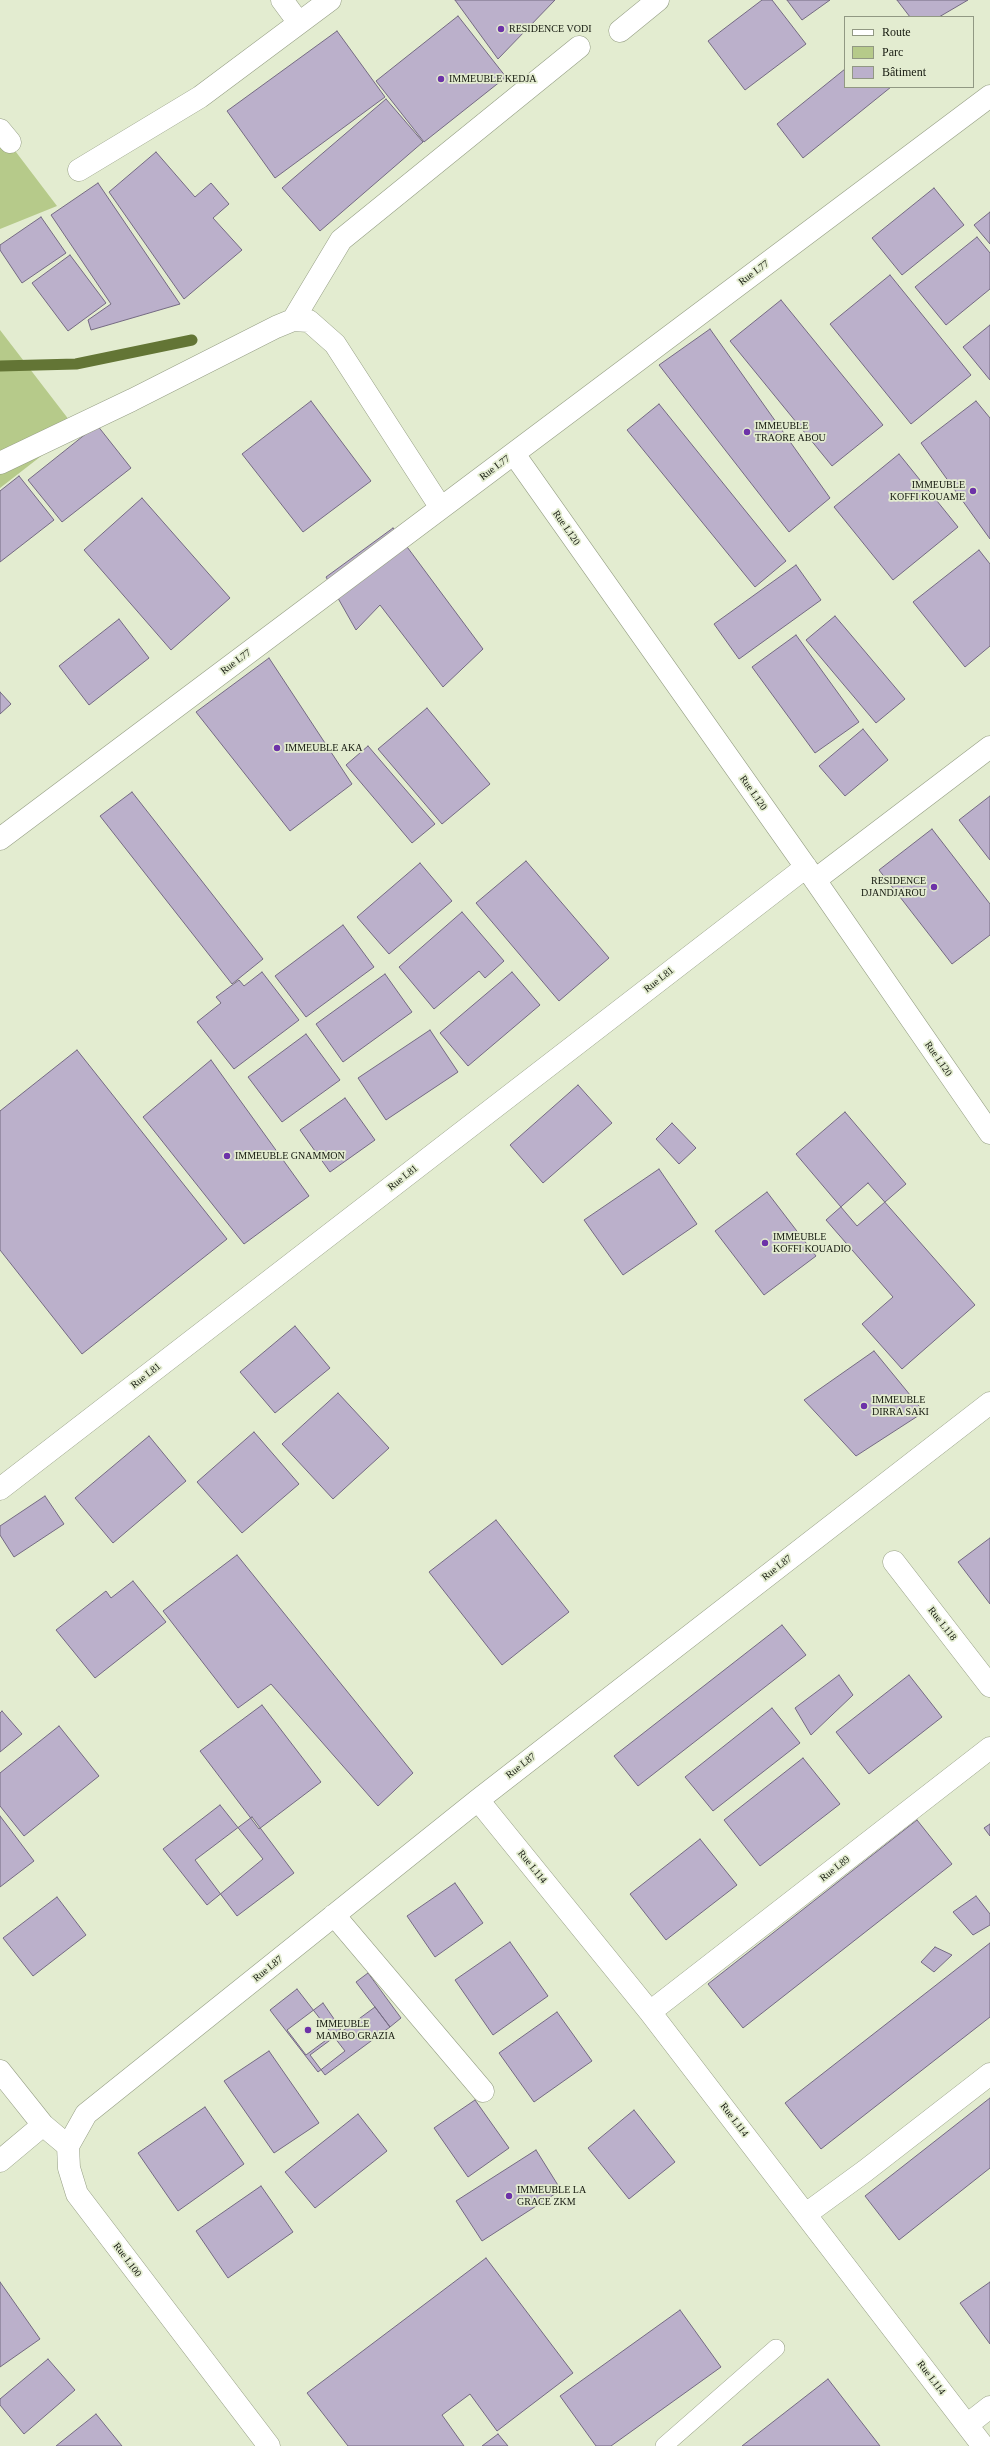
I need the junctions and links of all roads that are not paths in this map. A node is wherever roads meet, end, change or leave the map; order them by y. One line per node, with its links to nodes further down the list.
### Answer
1 (282, 0): 4 (street)
2 (330, 0): 4 (street)
3 (658, 0): 5 (street)
4 (299, 22): 8 (street)
5 (620, 31)
6 (579, 47): 9 (street)
7 (990, 96): 10 (street, Rue L77)
8 (79, 170)
9 (293, 320): 11 (street); 12 (street)
10 (514, 454): 12 (street, Rue L77); 15 (street, Rue L120)
11 (0, 463)
12 (441, 508): 14 (street, Rue L77)
13 (990, 747): 15 (street, Rue L81)
14 (0, 839)
15 (810, 874): 16 (street, Rue L120); 18 (street, Rue L81)
16 (990, 1134)
17 (990, 1403): 22 (street, Rue L87)
18 (0, 1489)
19 (894, 1562): 20 (street, Rue L118)
20 (990, 1686)
21 (990, 1748): 24 (street, Rue L89)
22 (478, 1800): 23 (street, Rue L87); 24 (street, Rue L114)
23 (334, 1915): 27 (street); 29 (street, Rue L87)
24 (650, 2012): 31 (street, Rue L114)
25 (0, 2071): 28 (street)
26 (990, 2074): 31 (street)
27 (483, 2090)
28 (43, 2125): 29 (street); 30 (street)
29 (68, 2146): 35 (street, Rue L100)
30 (0, 2161)
31 (806, 2214): 34 (street, Rue L114)
32 (776, 2348): 36 (lane)
33 (990, 2407): 34 (street)
34 (967, 2425): 37 (street, Rue L114)
35 (269, 2446)
36 (664, 2446)
37 (983, 2446)

